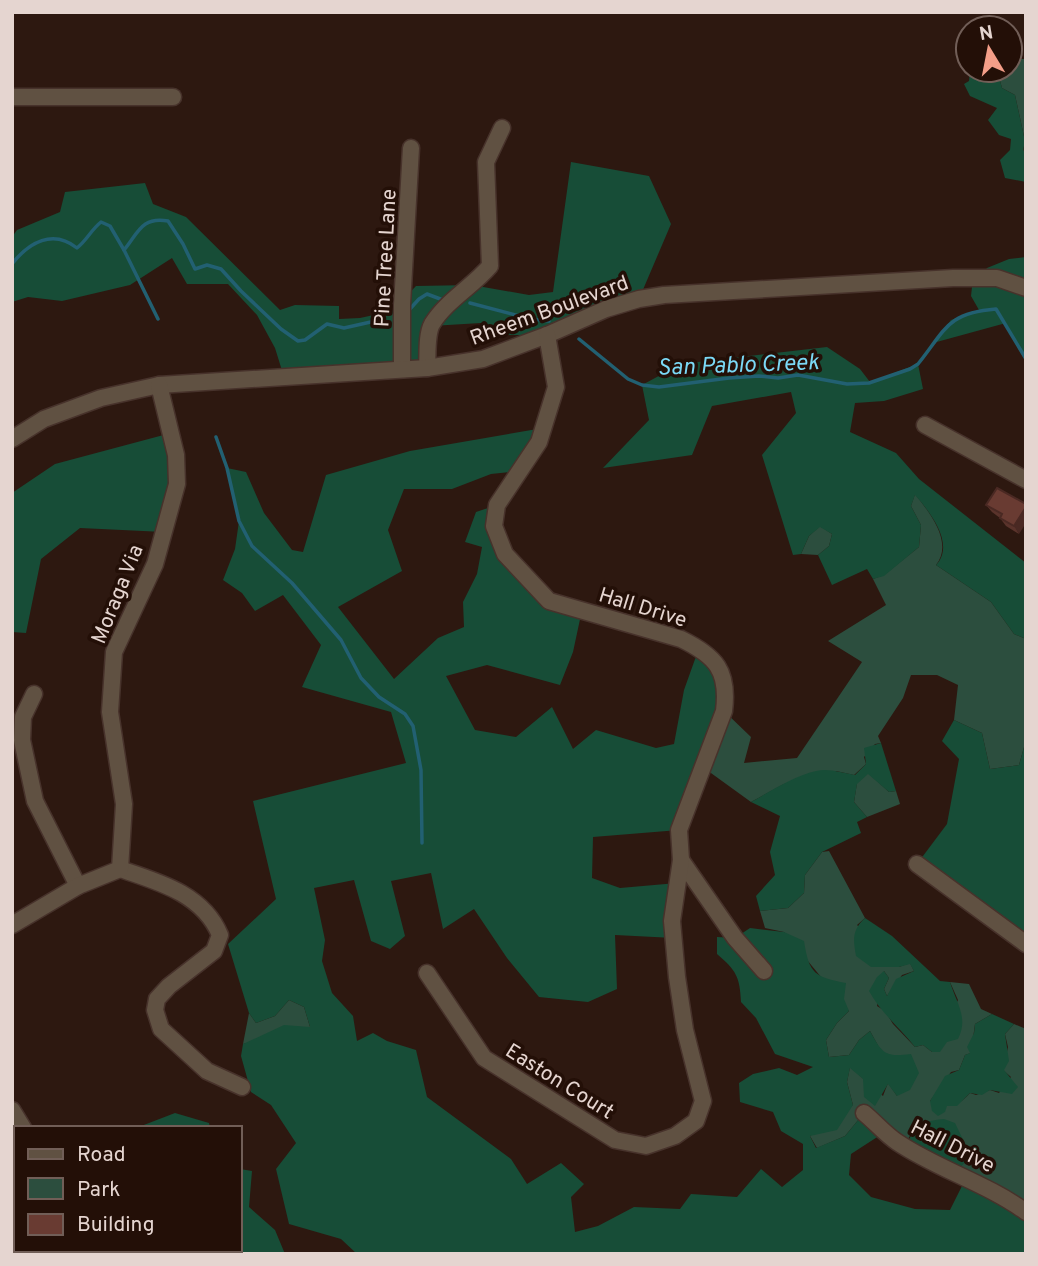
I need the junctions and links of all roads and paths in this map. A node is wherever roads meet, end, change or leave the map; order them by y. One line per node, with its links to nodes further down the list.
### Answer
1 (173, 96): 2 (street)
2 (12, 97)
3 (502, 128): 7 (street)
4 (411, 148): 8 (street, Pine Tree Lane)
5 (1026, 288): 6 (street, Rheem Boulevard)
6 (547, 335): 7 (street, Rheem Boulevard); 14 (street, Hall Drive)
7 (427, 368): 8 (street, Rheem Boulevard)
8 (402, 369): 9 (street, Rheem Boulevard)
9 (159, 385): 11 (street, Rheem Boulevard); 16 (street, Moraga Via)
10 (925, 425): 12 (street)
11 (12, 439)
12 (1026, 480)
13 (34, 694): 17 (street)
14 (681, 860): 20 (street); 21 (street, Easton Court)
15 (917, 864): 19 (street)
16 (120, 869): 17 (street); 22 (street)
17 (78, 886): 18 (street)
18 (12, 925)
19 (1026, 944)
20 (764, 971)
21 (427, 973)
22 (242, 1087)
23 (12, 1110): 25 (street)
24 (864, 1113): 26 (street, Hall Drive)
25 (22, 1126)
26 (1026, 1212)

